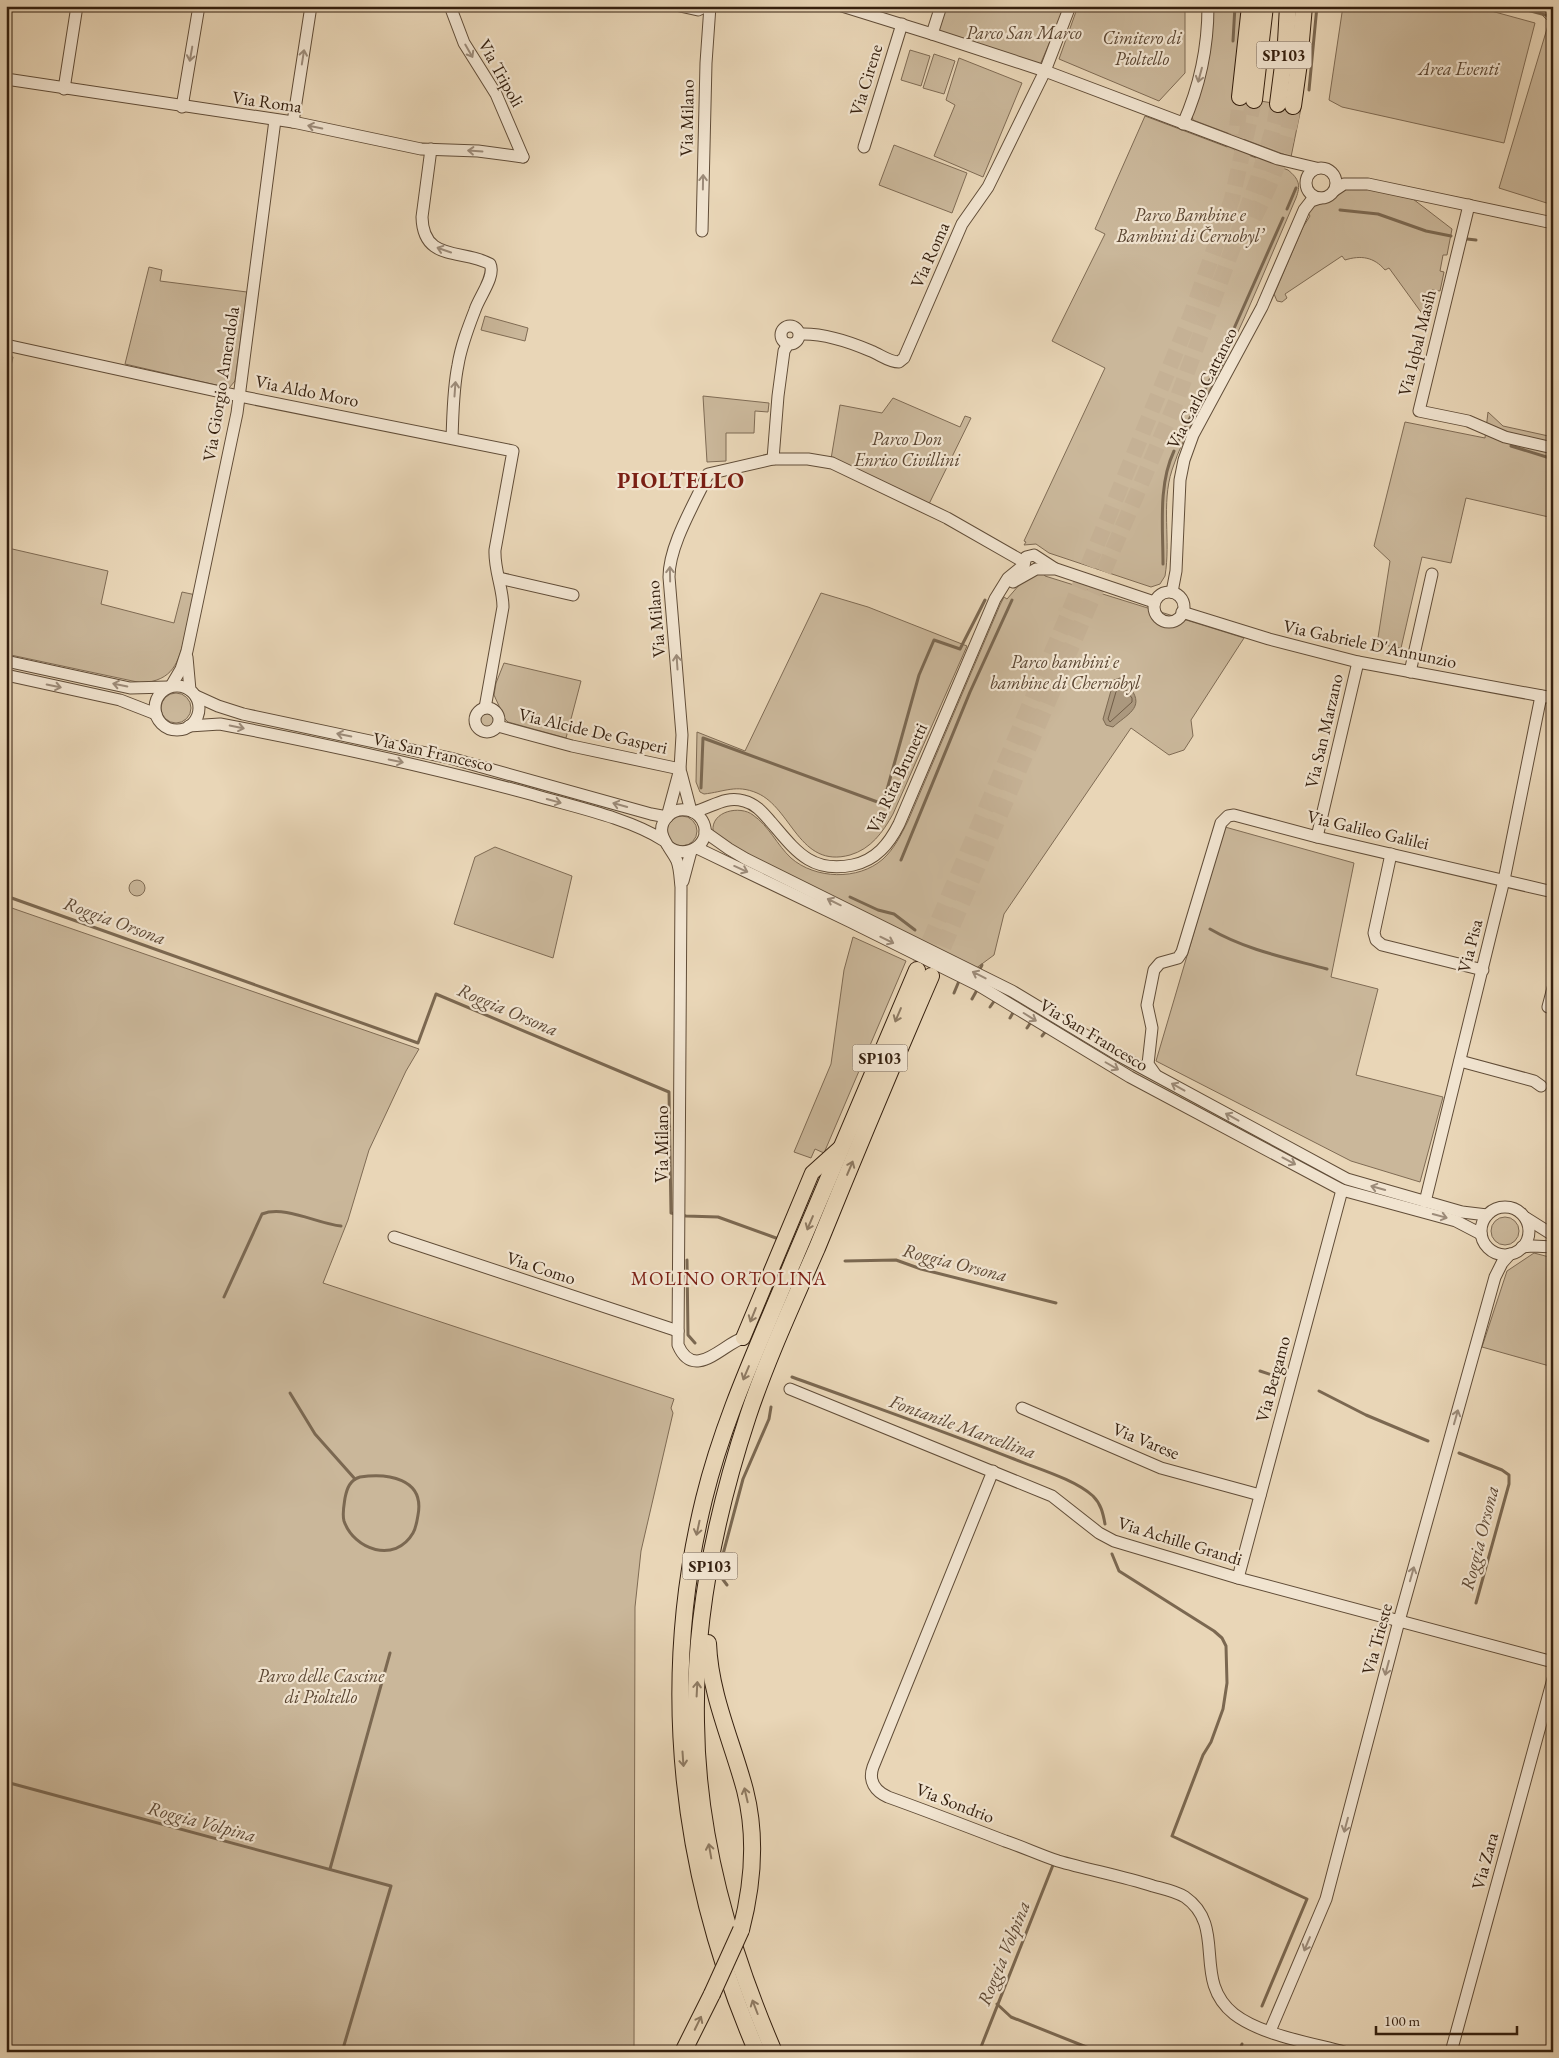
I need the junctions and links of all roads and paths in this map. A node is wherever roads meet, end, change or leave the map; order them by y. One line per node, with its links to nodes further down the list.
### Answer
1 (77, 6): 20 (street)
2 (200, 6): 21 (street, one-way to 21)
3 (311, 6): 23 (street, one-way to 3)
4 (450, 6): 27 (street, Via Tripoli, one-way to 27)
5 (680, 6): 6 (street)
6 (708, 6): 38 (street, Via Milano, one-way to 6)
7 (842, 6): 15 (street)
8 (941, 6): 17 (street)
9 (1070, 6): 18 (street)
10 (1208, 6): 24 (street, one-way to 24)
11 (1250, 6): 12 (highway, SP103)
12 (1265, 6)
13 (1288, 6): 14 (highway, SP103)
14 (1304, 6)
15 (871, 10): 16 (street)
16 (902, 24): 17 (street); 25 (street, Via Cirene)
17 (932, 34): 18 (street)
18 (1045, 71): 24 (street); 44 (street, Via Roma)
19 (6, 79): 20 (street, Via Roma)
20 (64, 89): 21 (street, Via Roma)
21 (182, 107): 22 (street, Via Roma)
22 (275, 120): 23 (street, Via Roma); 40 (street, Via Giorgio Amendola)
23 (293, 122): 26 (street, Via Roma, one-way to 23)
24 (1183, 124): 28 (street)
25 (864, 147)
26 (431, 149): 27 (street, Via Roma, one-way to 26); 41 (street, one-way to 26)
27 (523, 157)
28 (1278, 159): 29 (street); 32 (street)
29 (1316, 168): 30 (street); 32 (street)
30 (1331, 170): 31 (street); 33 (street)
31 (1368, 184): 33 (street); 35 (street)
32 (1307, 186): 34 (street); 36 (street, Via Carlo Cattaneo)
33 (1335, 190): 34 (street)
34 (1320, 198): 36 (street, Via Carlo Cattaneo)
35 (1469, 205): 37 (street); 42 (street, Via Iqbal Masih)
36 (1304, 210): 50 (street, Via Carlo Cattaneo)
37 (1553, 223)
38 (702, 230)
39 (6, 345): 40 (street, Via Aldo Moro)
40 (239, 396): 41 (street, Via Aldo Moro); 54 (street, Via Giorgio Amendola)
41 (452, 438): 43 (street, Via Aldo Moro)
42 (1553, 448)
43 (514, 451): 48 (street, Via Alcide De Gasperi)
44 (774, 460): 45 (street); 67 (street, Via Milano, one-way to 44)
45 (999, 547): 46 (street); 49 (street)
46 (1031, 563): 49 (street, Via Rita Brunetti); 52 (street)
47 (1432, 574): 57 (street)
48 (499, 578): 51 (street); 63 (street, Via Alcide De Gasperi)
49 (1005, 583): 68 (street, Via Rita Brunetti)
50 (1172, 592): 52 (street); 53 (street)
51 (573, 595)
52 (1154, 602): 53 (street)
53 (1182, 612): 56 (street, Via Gabriele D'Annunzio)
54 (187, 651): 59 (street, Via Giorgio Amendola); 60 (street, Via Giorgio Amendola)
55 (6, 661): 59 (street, one-way to 55)
56 (1358, 662): 57 (street, Via Gabriele D'Annunzio); 72 (street, Via San Marzano)
57 (1410, 672): 61 (street, Via Gabriele D'Annunzio)
58 (6, 675): 64 (street, one-way to 64)
59 (170, 687): 60 (street); 64 (street)
60 (193, 693): 65 (street); 70 (street, Via San Francesco, one-way to 60)
61 (1541, 696): 62 (street, Via Gabriele D'Annunzio); 76 (street, Via Pisa)
62 (1553, 698)
63 (484, 708): 66 (street, Via Alcide De Gasperi); 66 (street, Via Alcide De Gasperi)
64 (156, 714): 65 (street)
65 (189, 726): 73 (street, Via San Francesco, one-way to 73)
66 (498, 726): 67 (street, Via Alcide De Gasperi)
67 (680, 769): 69 (street, Via Milano); 70 (street, Via Milano)
68 (737, 800): 69 (street); 71 (street)
69 (692, 811): 70 (street); 71 (street)
70 (667, 816): 73 (street)
71 (704, 829): 74 (street); 83 (street, Via San Francesco, one-way to 71)
72 (1317, 837): 75 (street, Via Galileo Galilei); 82 (street, Via Galileo Galilei)
73 (666, 843): 74 (street); 77 (street, Via Milano)
74 (694, 849): 77 (street, Via Milano); 88 (street, Via San Francesco, one-way to 88)
75 (1391, 854): 76 (street, Via Galileo Galilei); 79 (street)
76 (1504, 880): 78 (street, Via Galileo Galilei); 79 (street, Via Pisa)
77 (681, 887): 99 (street, Via Milano)
78 (1553, 892)
79 (1483, 970): 84 (street, Via Pisa)
80 (1553, 988): 81 (street)
81 (1548, 1007)
82 (1150, 1041): 83 (street); 85 (street)
83 (1120, 1056): 85 (street, Via San Francesco)
84 (1460, 1061): 86 (street); 90 (street, Via Pisa)
85 (1157, 1076): 90 (street, Via San Francesco, one-way to 85)
86 (1541, 1086)
87 (842, 1146): 89 (highway, SP103, one-way to 87); 100 (main road, one-way to 100); 111 (highway, SP103, one-way to 111)
88 (1342, 1190): 93 (street, Via San Francesco, one-way to 93); 104 (street, Via Bergamo)
89 (838, 1196): 110 (highway, SP103, one-way to 89, bridge); 112 (highway, SP103, one-way to 89)
90 (1425, 1202): 91 (street, Via San Francesco)
91 (1487, 1215): 92 (street); 93 (street)
92 (1528, 1223): 94 (street); 96 (street); 97 (street)
93 (1481, 1234): 98 (street)
94 (1553, 1235)
95 (394, 1238): 99 (street, Via Como)
96 (1553, 1246): 97 (street)
97 (1522, 1247): 98 (street)
98 (1510, 1254): 106 (street, Via Trieste, one-way to 98)
99 (678, 1331): 100 (street, Via Milano)
100 (743, 1338)
101 (790, 1389): 103 (street, Via Achille Grandi)
102 (1022, 1408): 104 (street, Via Varese)
103 (993, 1471): 105 (street, Via Achille Grandi); 109 (street, Via Sondrio)
104 (1260, 1495): 105 (street, Via Bergamo)
105 (1238, 1578): 106 (street, Via Achille Grandi)
106 (1399, 1621): 107 (street, Via Achille Grandi); 109 (street, Via Trieste, one-way to 109)
107 (1553, 1662)
108 (1553, 1679): 114 (street, Via Zara)
109 (1270, 2031): 113 (street)
110 (683, 2052)
111 (757, 2052)
112 (774, 2052)
113 (1344, 2052)
114 (1452, 2052)

